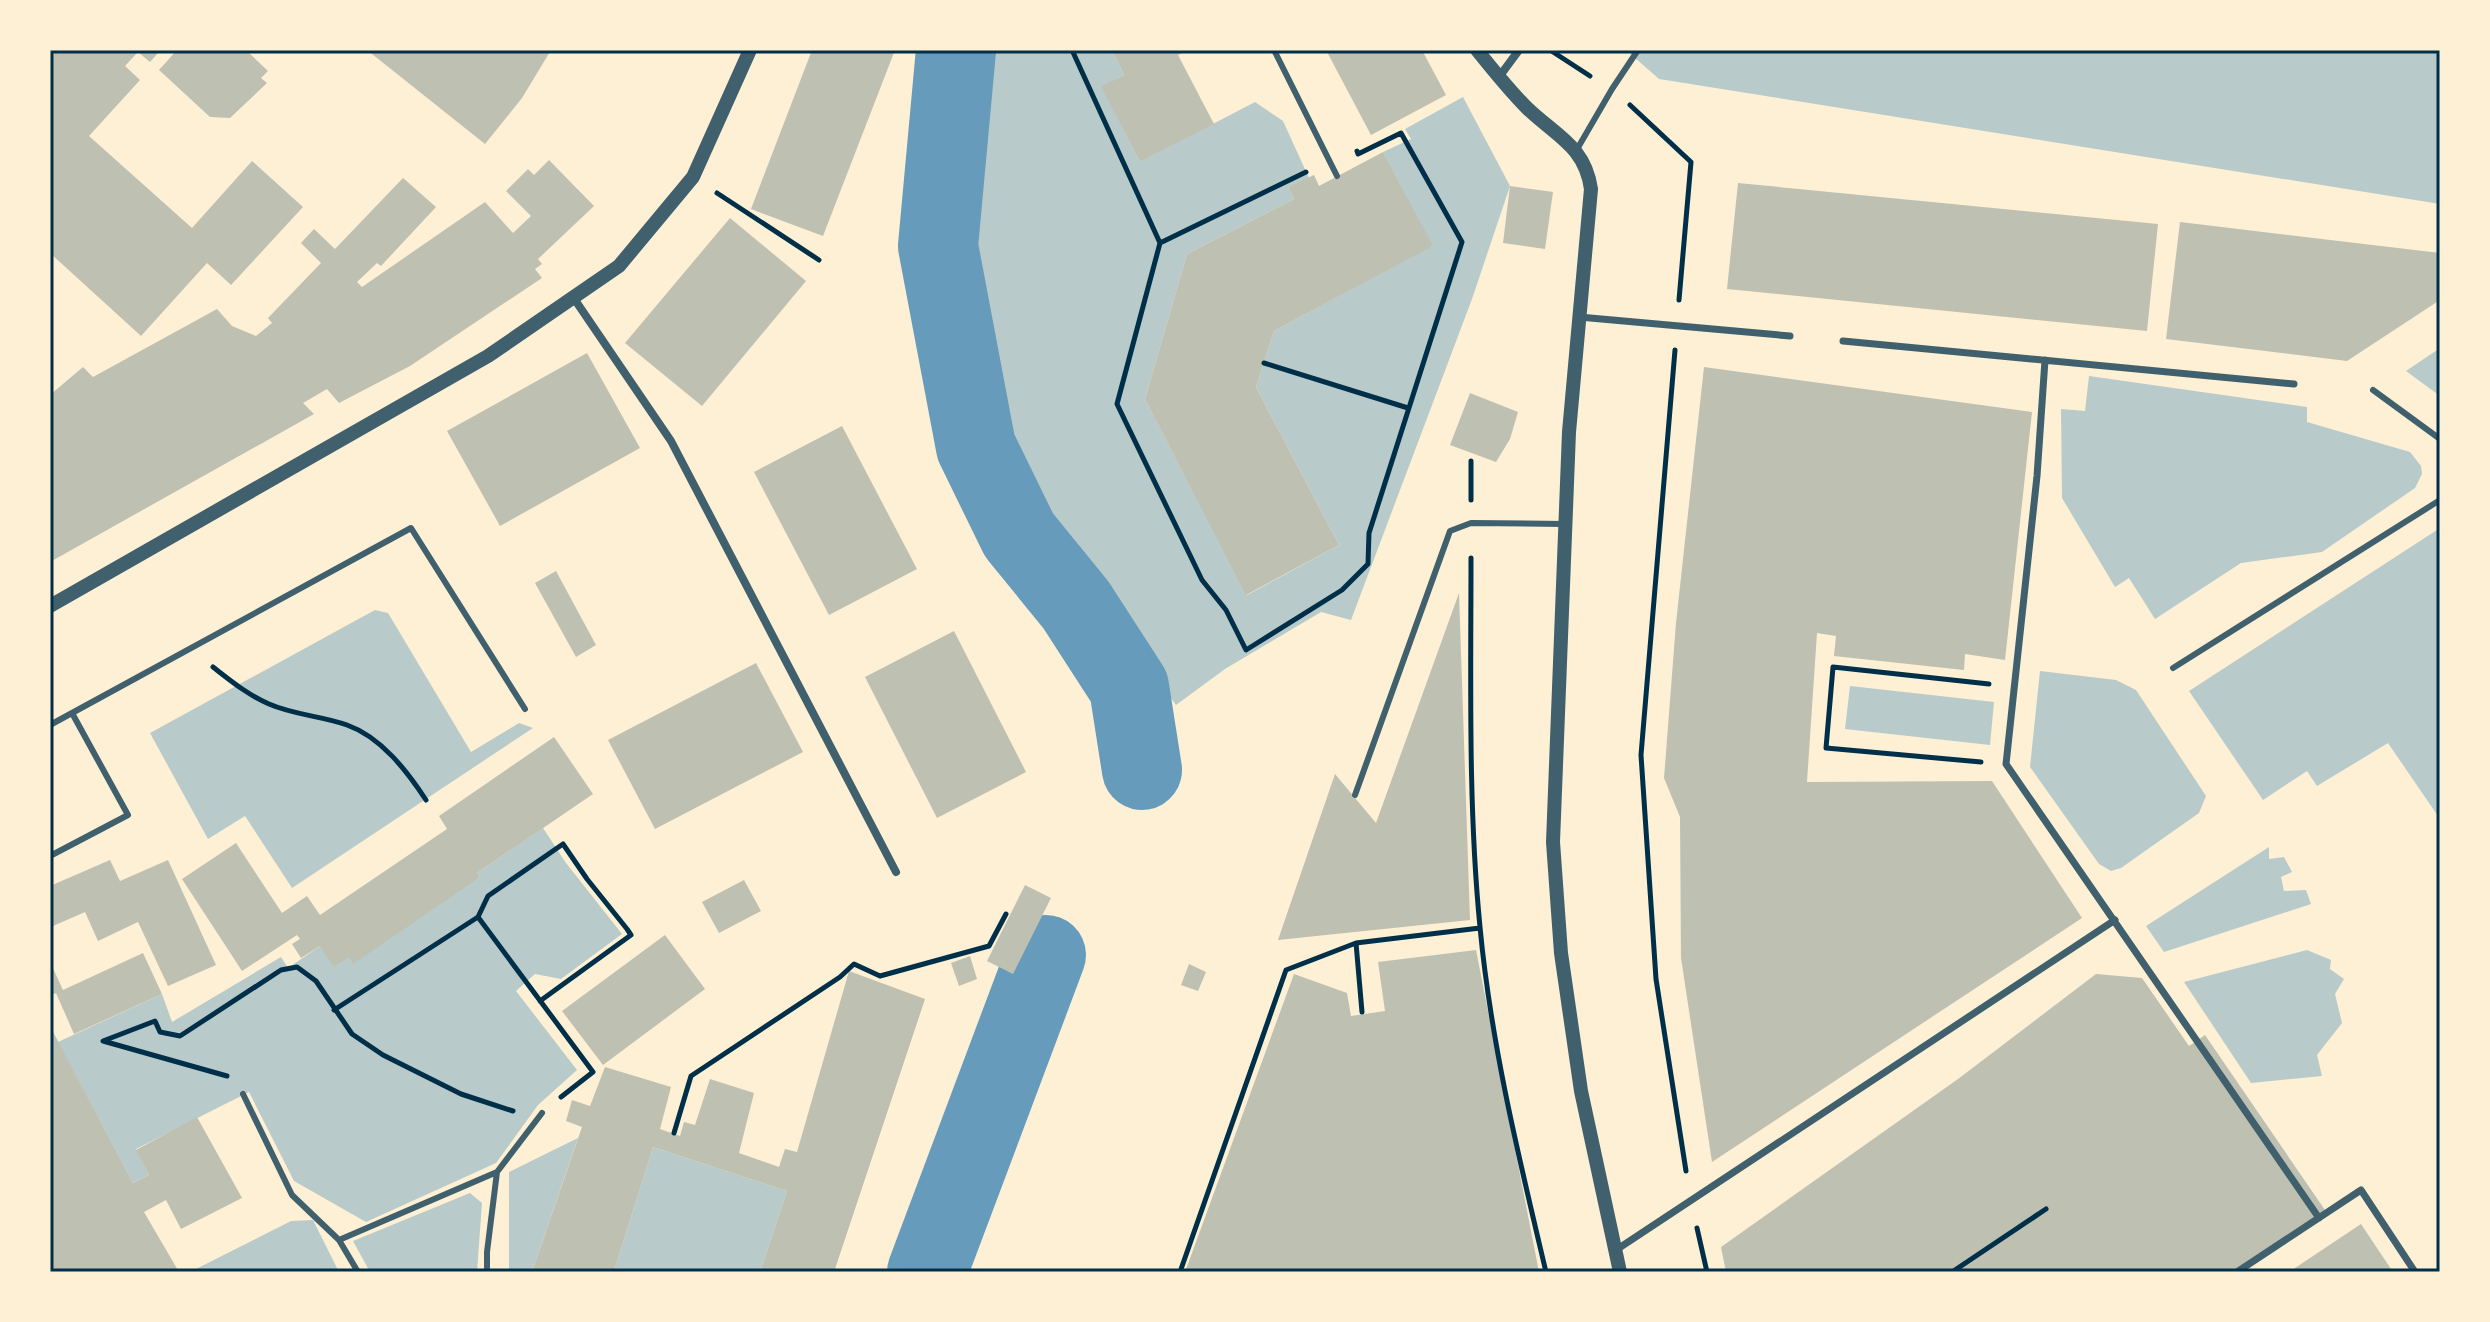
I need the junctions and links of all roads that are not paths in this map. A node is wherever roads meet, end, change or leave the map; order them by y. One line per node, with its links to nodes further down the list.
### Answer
1 (750, 50): 9 (street)
2 (1274, 50): 8 (lane)
3 (1477, 50): 6 (street)
4 (1519, 50): 6 (street)
5 (1638, 50): 7 (lane)
6 (1499, 77): 7 (street)
7 (1576, 151): 10 (street)
8 (1337, 176)
9 (573, 297): 19 (street); 26 (street)
10 (1579, 317): 11 (street); 18 (street)
11 (1790, 336)
12 (1843, 341): 13 (street)
13 (2045, 360): 14 (street); 27 (street)
14 (2294, 384)
15 (2373, 390): 16 (lane)
16 (2440, 439)
17 (2438, 501): 20 (lane)
18 (1565, 524): 24 (lane); 33 (street)
19 (50, 606)
20 (2173, 668)
21 (525, 709): 22 (lane)
22 (72, 713): 23 (lane); 25 (lane)
23 (50, 725)
24 (1355, 795)
25 (50, 856)
26 (896, 872)
27 (2115, 920): 31 (street); 33 (street)
28 (243, 1094): 32 (lane)
29 (542, 1113): 30 (lane)
30 (497, 1172): 32 (lane); 35 (lane)
31 (2319, 1218): 37 (street); 38 (street)
32 (339, 1240): 34 (lane)
33 (1614, 1252): 36 (street)
34 (358, 1272)
35 (487, 1272)
36 (1620, 1272)
37 (2237, 1272)
38 (2415, 1272)

